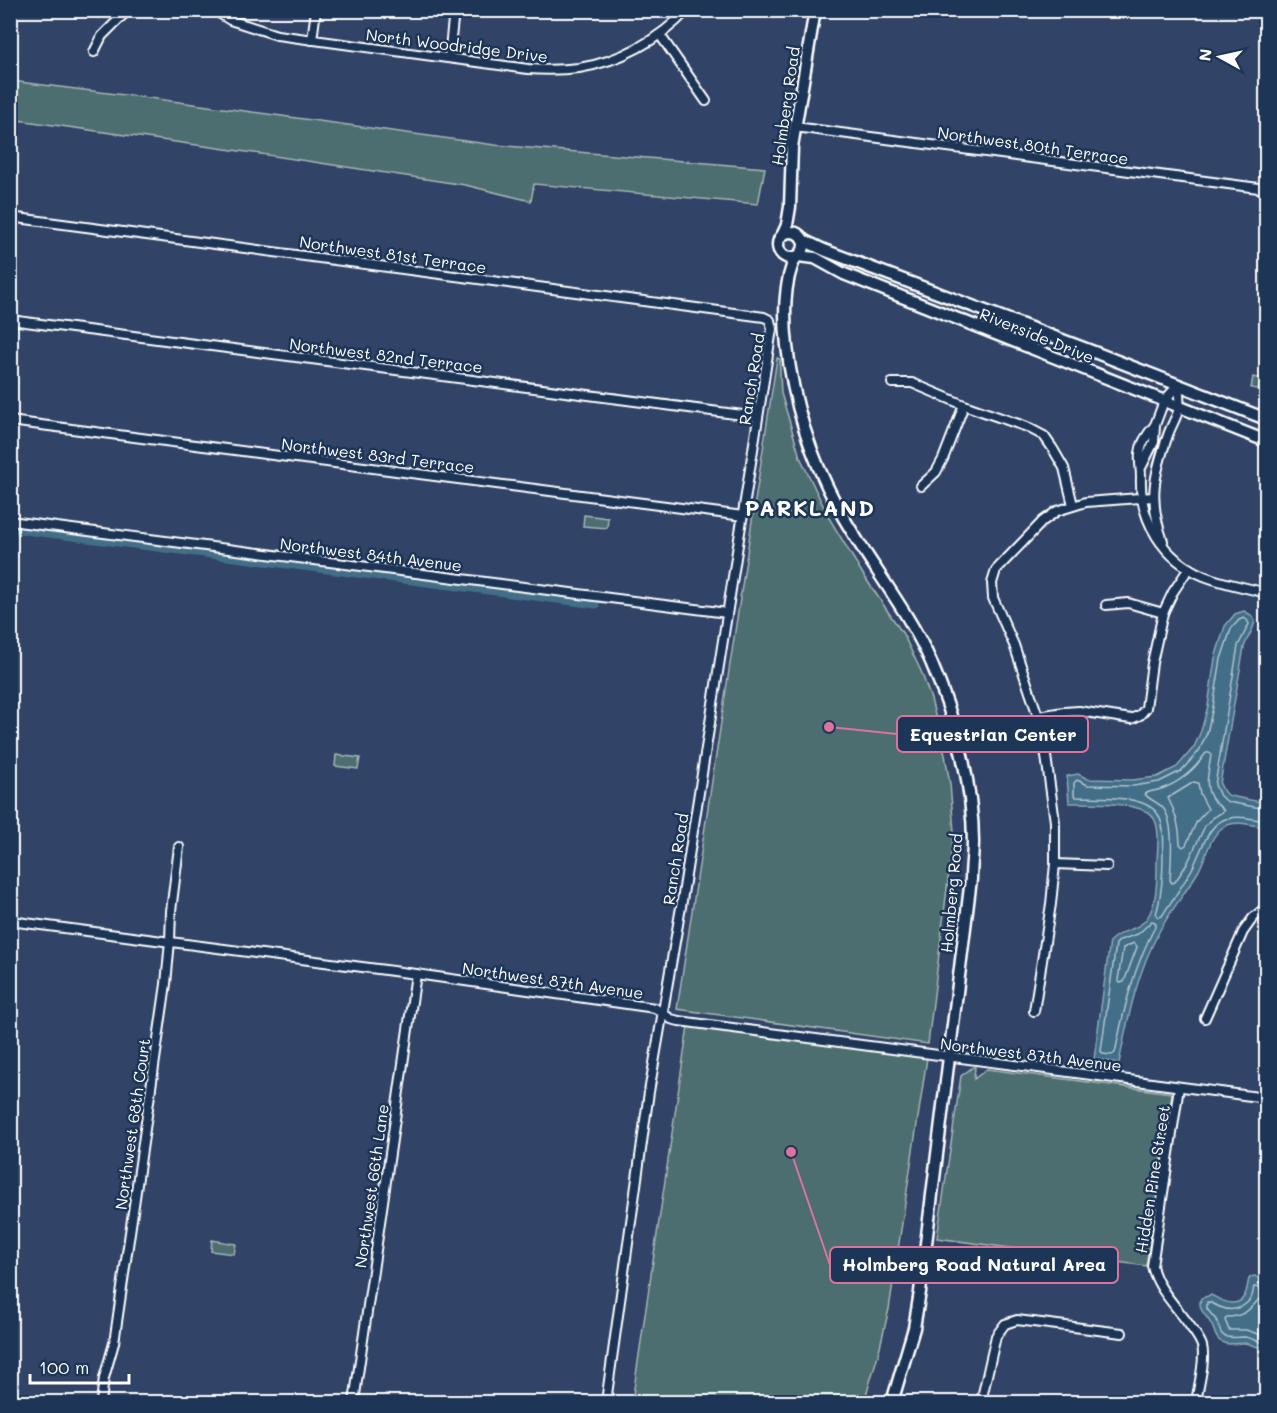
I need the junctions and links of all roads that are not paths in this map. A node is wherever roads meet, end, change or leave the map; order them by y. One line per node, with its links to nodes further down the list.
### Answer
1 (128, 10): 9 (street)
2 (214, 10): 8 (street, North Woodridge Drive)
3 (316, 10): 8 (street)
4 (454, 10): 10 (street)
5 (687, 10): 7 (street, North Woodridge Drive)
6 (815, 10): 12 (street, Holmberg Road)
7 (660, 35): 10 (street, North Woodridge Drive); 11 (street)
8 (312, 40): 10 (street, North Woodridge Drive)
9 (94, 52)
10 (448, 58)
11 (706, 101)
12 (795, 127): 13 (street, Northwest 80th Terrace); 14 (street, Holmberg Road)
13 (1266, 189)
14 (790, 207): 16 (street, Holmberg Road); 17 (street, Holmberg Road)
15 (10, 218): 23 (street, Northwest 81st Terrace)
16 (782, 236): 17 (street); 18 (street)
17 (801, 237): 19 (street); 25 (street, Riverside Drive)
18 (781, 253): 19 (street); 21 (street, Holmberg Road)
19 (797, 257): 20 (street, Riverside Drive); 21 (street, Holmberg Road)
20 (844, 274): 21 (street); 26 (street, Riverside Drive)
21 (788, 277): 60 (street, Holmberg Road)
22 (10, 320): 29 (street, Northwest 82nd Terrace)
23 (770, 320): 29 (street, Ranch Road)
24 (892, 383): 27 (street)
25 (1178, 385): 26 (street); 28 (street); 30 (street, Riverside Drive)
26 (1164, 401): 28 (street, Riverside Drive); 32 (street)
27 (964, 405): 37 (street); 40 (street)
28 (1179, 407): 33 (street, Riverside Drive); 35 (street)
29 (758, 417): 41 (street, Ranch Road)
30 (1266, 419)
31 (10, 421): 41 (street, Northwest 83rd Terrace)
32 (1155, 425): 34 (street); 36 (street)
33 (1266, 441)
34 (1148, 455): 35 (street); 36 (street)
35 (1160, 459): 38 (street)
36 (1142, 467): 39 (street)
37 (921, 486)
38 (1153, 497): 39 (street); 43 (street)
39 (1141, 498): 40 (street); 43 (street)
40 (1073, 505): 49 (street)
41 (743, 516): 47 (street, Ranch Road)
42 (10, 521): 47 (street, Northwest 84th Avenue)
43 (1166, 550): 44 (street)
44 (1189, 568): 45 (street); 48 (street)
45 (1266, 593)
46 (1106, 605): 48 (street)
47 (728, 613): 58 (street, Ranch Road)
48 (1163, 613): 49 (street)
49 (1038, 716): 51 (street)
50 (179, 847): 55 (street, Northwest 68th Court)
51 (1055, 864): 52 (street); 57 (street)
52 (1107, 866)
53 (1266, 907): 59 (street)
54 (10, 921): 55 (street, Northwest 87th Avenue)
55 (170, 941): 56 (street, Northwest 87th Avenue); 64 (street, Northwest 68th Court)
56 (416, 974): 58 (street, Northwest 87th Avenue); 65 (street, Northwest 66th Lane)
57 (1034, 1011)
58 (663, 1013): 60 (street, Northwest 87th Avenue); 66 (street, Ranch Road)
59 (1205, 1018)
60 (949, 1057): 61 (street, Northwest 87th Avenue); 67 (street, Holmberg Road)
61 (1179, 1087): 62 (street, Northwest 87th Avenue); 69 (street, Hidden Pine Street)
62 (1266, 1098)
63 (1122, 1333): 68 (street)
64 (101, 1402)
65 (354, 1402)
66 (606, 1402)
67 (892, 1402)
68 (981, 1402)
69 (1196, 1402)

